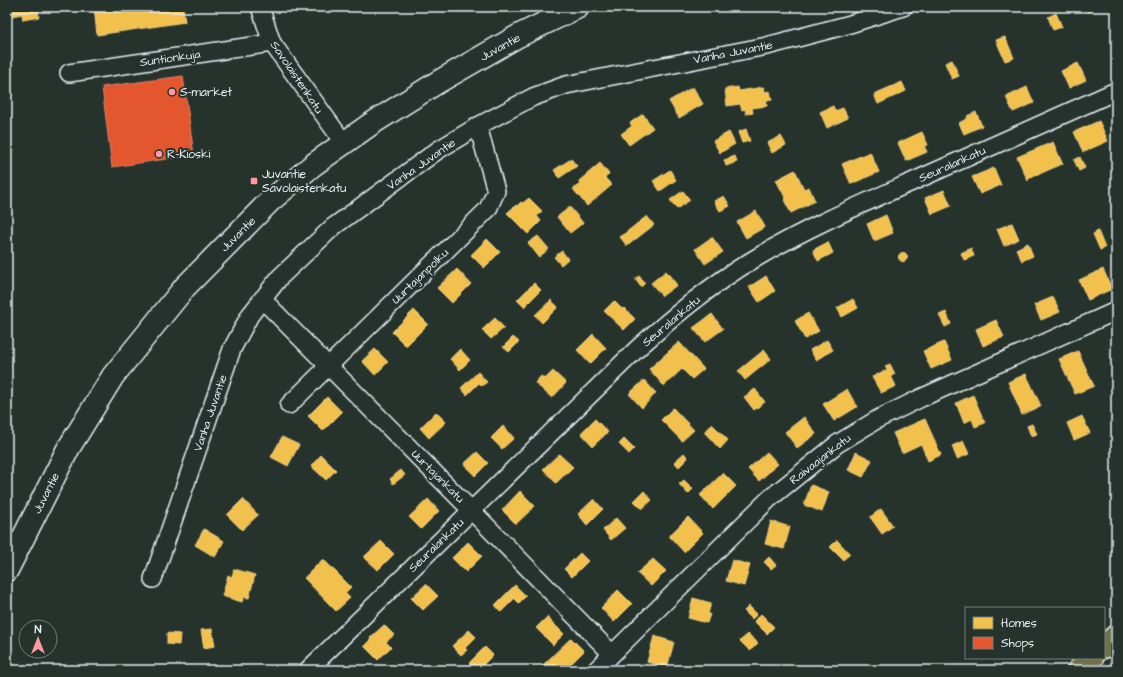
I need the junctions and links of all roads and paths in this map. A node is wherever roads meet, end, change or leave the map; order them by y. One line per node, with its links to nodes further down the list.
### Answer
1 (260, 7): 4 (street, Savolaistenkatu)
2 (578, 7): 8 (main road, Juvantie)
3 (903, 7): 7 (street, Vanha Juvantie)
4 (272, 43): 5 (street, Suntionkuja); 8 (street, Savolaistenkatu)
5 (69, 72)
6 (1116, 91): 13 (street, Seuralankatu)
7 (478, 126): 9 (street, Vanha Juvantie); 11 (street, Uurtajanpolku)
8 (344, 144): 14 (main road, Juvantie)
9 (262, 298): 11 (street, Uurtajankatu); 15 (street, Vanha Juvantie)
10 (1116, 311): 18 (street, Raivaajankatu)
11 (328, 365): 12 (street, Uurtajanpolku); 13 (street, Uurtajankatu)
12 (289, 405)
13 (471, 510): 18 (street, Uurtajankatu); 20 (street, Seuralankatu)
14 (7, 570)
15 (153, 579)
16 (1116, 636): 17 (highway)
17 (1105, 646)
18 (612, 654): 21 (street, Raivaajankatu)
19 (1091, 659): 22 (highway)
20 (308, 670)
21 (596, 670)
22 (1078, 670)

